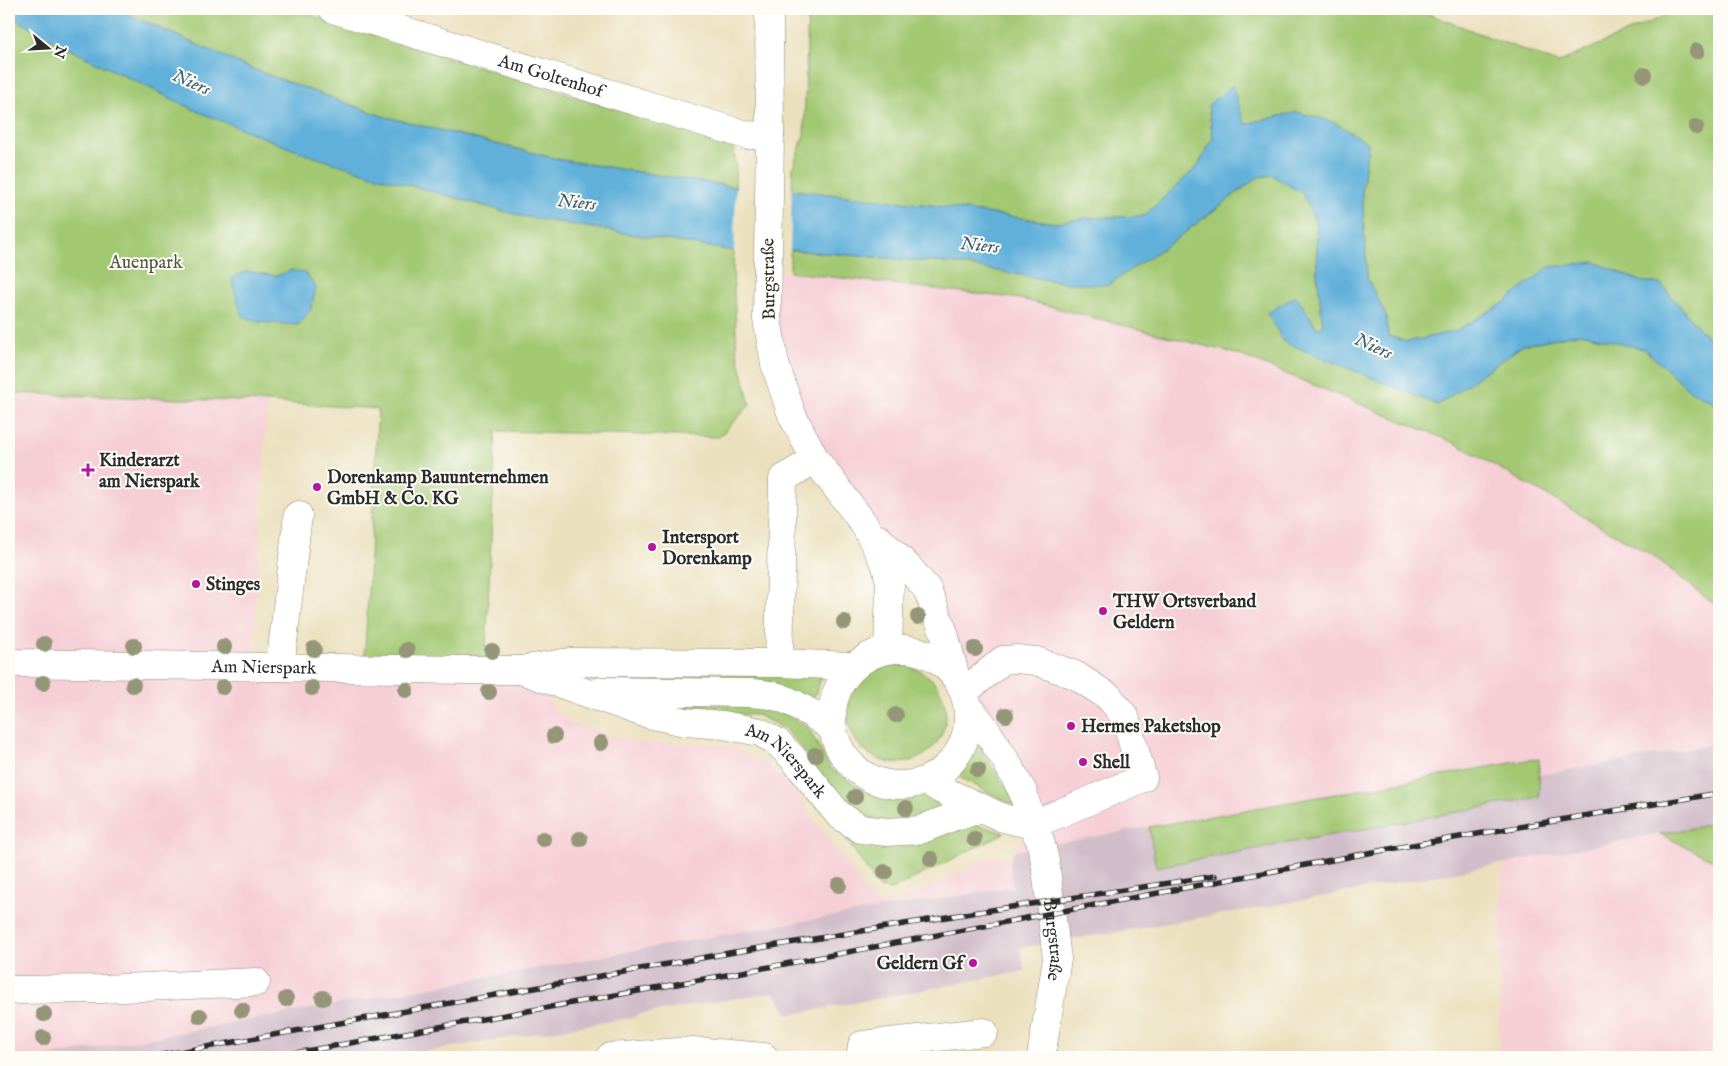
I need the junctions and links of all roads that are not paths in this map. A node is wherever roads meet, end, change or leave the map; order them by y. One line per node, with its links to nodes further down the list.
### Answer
1 (333, 9): 3 (street, Am Goltenhof)
2 (769, 9): 3 (street, Burgstraße)
3 (770, 136): 4 (street, Burgstraße)
4 (815, 459): 6 (street, Burgstraße); 9 (street)
5 (298, 515): 10 (street)
6 (864, 524): 7 (street, Burgstraße); 14 (street, Burgstraße)
7 (888, 650): 11 (street, Burgstraße); 14 (street, Burgstraße)
8 (9, 663): 10 (street, Am Nierspark)
9 (779, 663): 11 (street, Am Nierspark); 12 (street, Am Nierspark)
10 (280, 666): 12 (street, Am Nierspark)
11 (853, 666): 15 (street, Burgstraße)
12 (520, 670): 13 (street, Am Nierspark)
13 (575, 690): 15 (street, Am Nierspark); 17 (street, Am Nierspark)
14 (962, 692): 16 (street, Burgstraße); 18 (street, Burgstraße); 18 (street)
15 (832, 728): 16 (street, Burgstraße)
16 (927, 781): 17 (street)
17 (982, 808): 18 (street)
18 (1032, 825): 25 (street, Burgstraße)
19 (256, 982): 20 (street)
20 (9, 990)
21 (984, 1032): 24 (street)
22 (610, 1057): 23 (street)
23 (764, 1057)
24 (860, 1057)
25 (1041, 1057)

